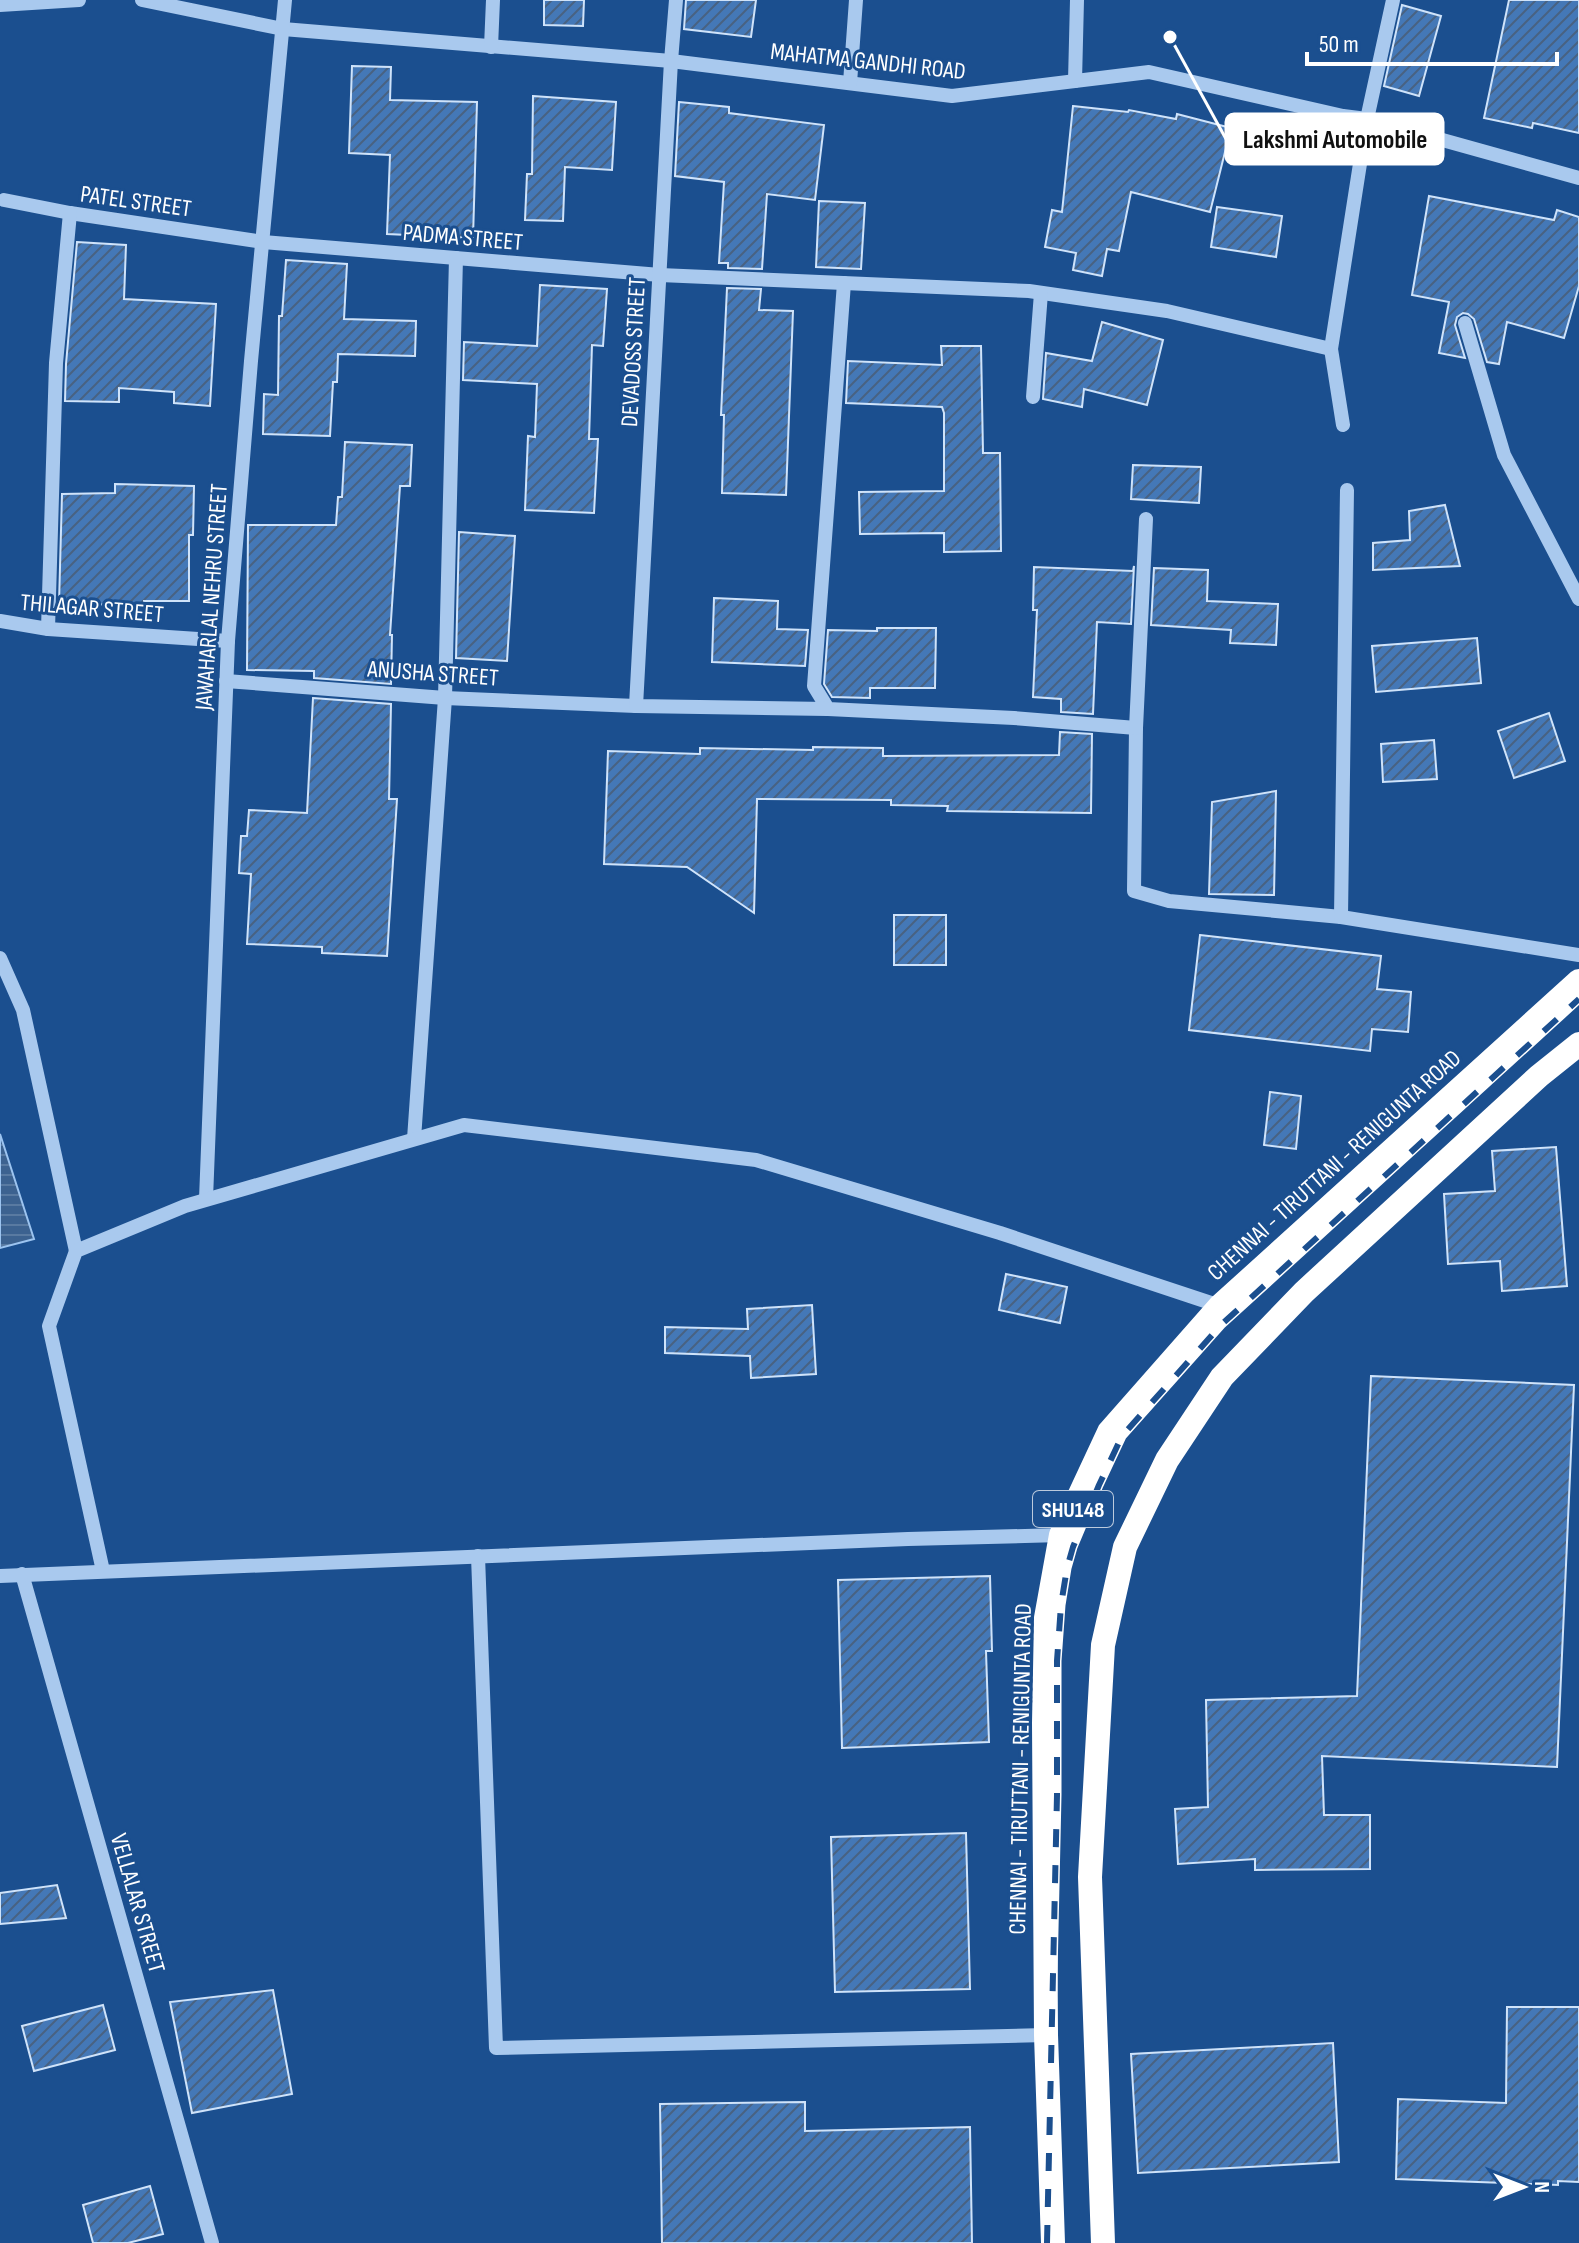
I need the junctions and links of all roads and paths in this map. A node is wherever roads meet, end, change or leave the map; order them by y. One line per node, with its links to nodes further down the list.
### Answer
1 (79, 0): 9 (street)
2 (142, 0): 11 (street, MAHATMA GANDHI ROAD)
3 (285, 0): 11 (street, JAWAHARLAL NEHRU STREET)
4 (493, 0): 12 (street)
5 (676, 0): 13 (street, DEVADOSS STREET)
6 (856, 0): 15 (street)
7 (1077, 0): 14 (street)
8 (1393, 0): 16 (street)
9 (49, 1): 10 (street)
10 (0, 5)
11 (283, 29): 12 (street, MAHATMA GANDHI ROAD); 20 (street, JAWAHARLAL NEHRU STREET)
12 (491, 47): 13 (street, MAHATMA GANDHI ROAD)
13 (671, 61): 15 (street, MAHATMA GANDHI ROAD); 22 (street, DEVADOSS STREET)
14 (1075, 81): 15 (street, MAHATMA GANDHI ROAD); 16 (street, MAHATMA GANDHI ROAD)
15 (850, 83)
16 (1367, 119): 17 (street, MAHATMA GANDHI ROAD); 26 (street)
17 (1579, 178)
18 (4, 200): 19 (street, PATEL STREET)
19 (70, 213): 20 (street, PATEL STREET); 33 (street)
20 (263, 242): 21 (street, PADMA STREET); 34 (street, JAWAHARLAL NEHRU STREET)
21 (456, 258): 22 (street, PADMA STREET); 36 (street)
22 (660, 275): 23 (street, PADMA STREET); 37 (street, DEVADOSS STREET)
23 (844, 283): 24 (street, PADMA STREET); 38 (street)
24 (1041, 293): 26 (street, PADMA STREET); 27 (street)
25 (1465, 323): 31 (street)
26 (1331, 349): 28 (street)
27 (1033, 397)
28 (1343, 425)
29 (1347, 490): 40 (street)
30 (1146, 519): 39 (street)
31 (1579, 599)
32 (0, 621): 33 (street, THILAGAR STREET)
33 (48, 629): 34 (street, THILAGAR STREET)
34 (228, 641): 35 (street, JAWAHARLAL NEHRU STREET)
35 (226, 681): 36 (street, ANUSHA STREET); 46 (street, JAWAHARLAL NEHRU STREET)
36 (445, 698): 37 (street, ANUSHA STREET); 45 (street)
37 (636, 706): 38 (street, ANUSHA STREET)
38 (828, 709): 39 (street, ANUSHA STREET)
39 (1136, 728): 40 (street)
40 (1341, 917): 41 (street)
41 (1579, 955)
42 (0, 958): 47 (street)
43 (1579, 981): 48 (highway, CHENNAI - TIRUTTANI - RENIGUNTA ROAD / SHU148)
44 (1579, 1044): 57 (highway, SHU148)
45 (414, 1139): 46 (street); 48 (street)
46 (206, 1199): 47 (street)
47 (76, 1251): 51 (street)
48 (1220, 1306): 49 (highway, CHENNAI - TIRUTTANI - RENIGUNTA ROAD / SHU148)
49 (1061, 1535): 50 (street); 54 (highway, CHENNAI - TIRUTTANI - RENIGUNTA ROAD / SHU148)
50 (478, 1556): 51 (street); 54 (street)
51 (103, 1571): 52 (street)
52 (22, 1574): 53 (street); 55 (street, VELLALAR STREET)
53 (0, 1576)
54 (1046, 2035): 56 (highway, CHENNAI - TIRUTTANI - RENIGUNTA ROAD / SHU148)
55 (212, 2243)
56 (1053, 2243)
57 (1103, 2243)

